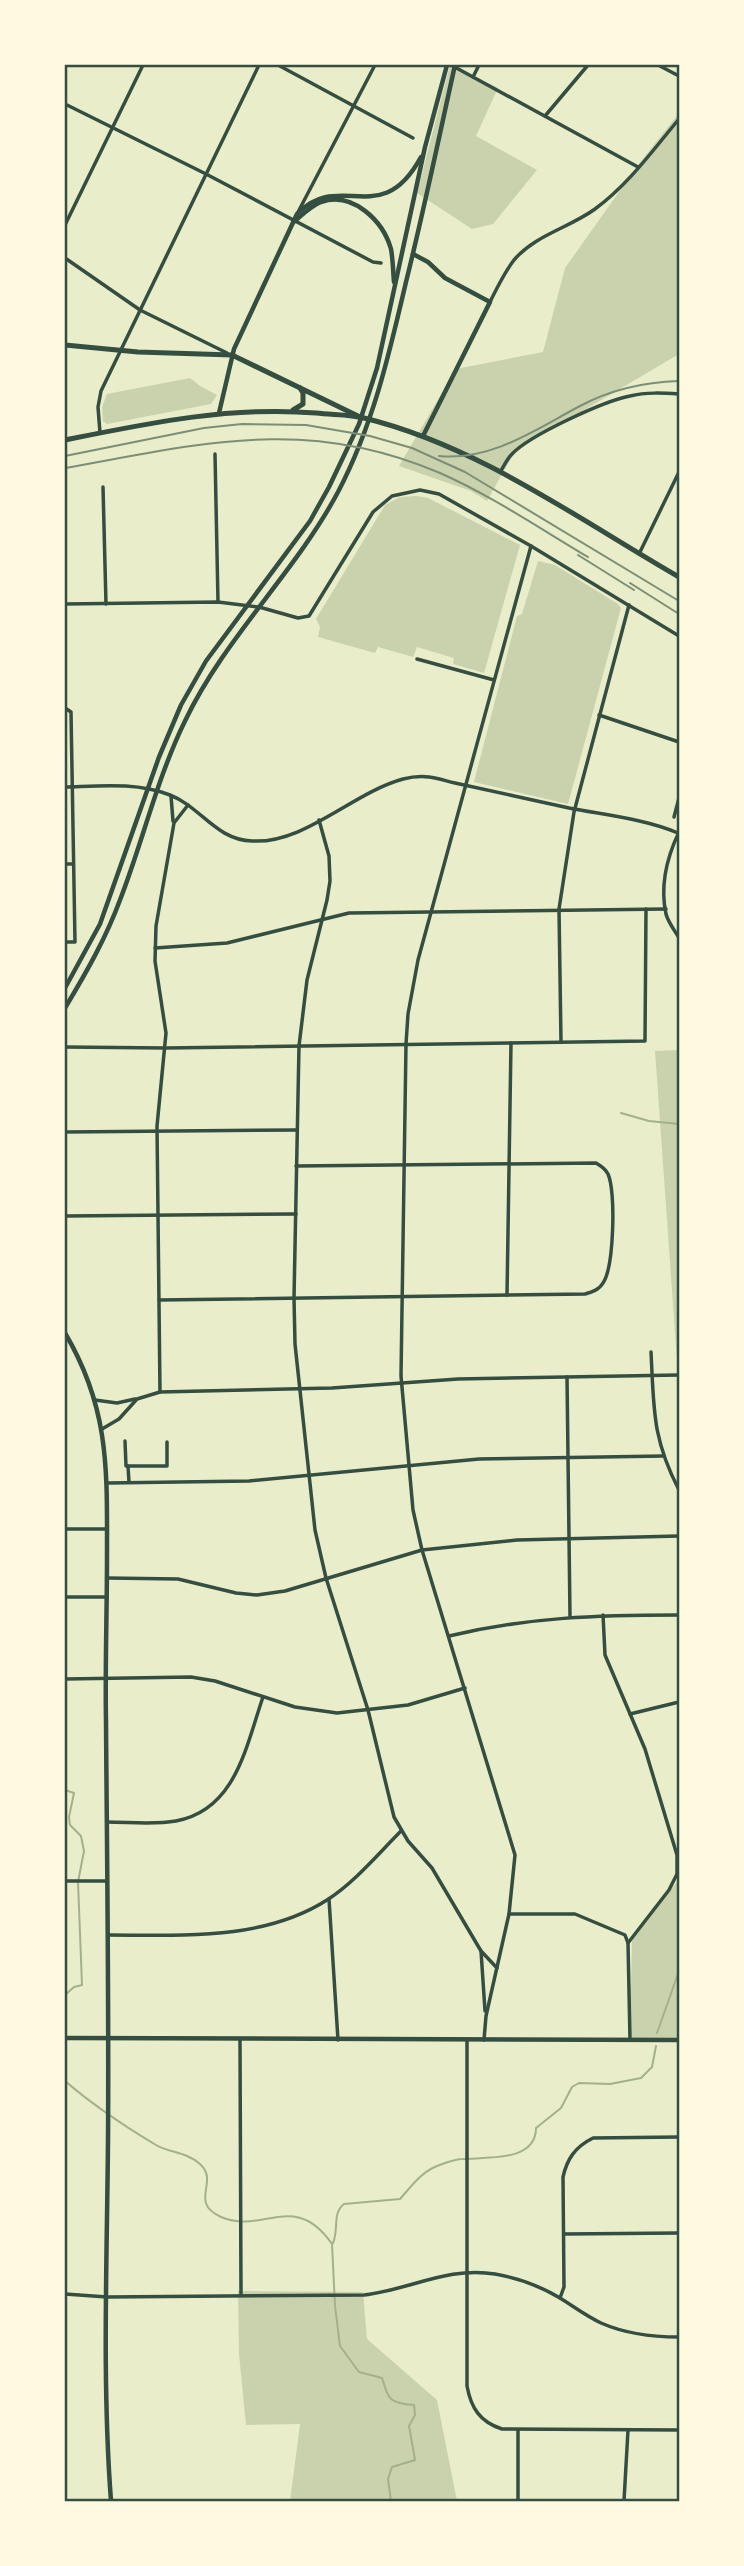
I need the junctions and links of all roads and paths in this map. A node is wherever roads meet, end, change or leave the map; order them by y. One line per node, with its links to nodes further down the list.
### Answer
1 (143, 65): 15 (street)
2 (259, 65): 19 (street)
3 (278, 65): 12 (street)
4 (376, 65): 12 (street)
5 (452, 65): 10 (street); 17 (main road); 23 (main road)
6 (479, 65): 10 (street)
7 (588, 65): 13 (street)
8 (658, 65): 9 (street)
9 (679, 76)
10 (473, 77): 13 (street)
11 (65, 104): 15 (street)
12 (355, 106): 16 (street); 20 (street)
13 (545, 116): 18 (street)
14 (679, 119): 18 (street)
15 (112, 127): 19 (street); 22 (street)
16 (413, 138)
17 (425, 146): 20 (main road); 26 (main road)
18 (638, 167): 27 (street)
19 (206, 174): 21 (street); 28 (street)
20 (297, 214): 21 (main road)
21 (294, 222): 25 (street); 26 (main road); 31 (main road)
22 (65, 225)
23 (413, 254): 27 (main road); 52 (main road)
24 (65, 258): 28 (street)
25 (381, 263)
26 (394, 290): 50 (main road)
27 (490, 302): 38 (main road)
28 (140, 310): 30 (street); 31 (street)
29 (65, 345): 30 (main road)
30 (121, 350): 31 (main road); 37 (street)
31 (232, 355): 32 (main road); 35 (main road)
32 (300, 388): 34 (main road); 36 (main road)
33 (679, 394): 41 (street)
34 (290, 411): 35 (main road); 36 (main road)
35 (219, 412): 37 (main road)
36 (351, 414): 38 (main road)
37 (100, 433): 39 (main road)
38 (423, 436): 41 (main road)
39 (65, 440)
40 (215, 454): 47 (street)
41 (500, 472): 45 (main road)
42 (679, 472): 45 (street)
43 (103, 487): 49 (street)
44 (531, 546): 51 (street); 52 (street); 55 (street)
45 (639, 554): 46 (main road)
46 (679, 577)
47 (218, 603): 49 (street); 50 (street)
48 (65, 604): 49 (street)
49 (106, 604)
50 (249, 605): 52 (street); 62 (main road)
51 (629, 605): 53 (street); 57 (street)
52 (259, 607): 63 (main road)
53 (679, 636)
54 (417, 659): 55 (street)
55 (494, 680): 59 (street)
56 (65, 708): 61 (street)
57 (599, 715): 58 (street); 67 (street)
58 (679, 742)
59 (466, 785): 67 (street); 69 (street); 77 (street)
60 (65, 787): 61 (street)
61 (72, 787): 62 (street); 73 (street)
62 (148, 788): 63 (street); 82 (main road)
63 (157, 791): 64 (street); 83 (main road)
64 (171, 796): 66 (street); 70 (street)
65 (679, 798): 68 (street)
66 (188, 805): 69 (street); 70 (street)
67 (574, 809): 71 (street); 74 (street)
68 (674, 817)
69 (319, 820): 78 (street)
70 (174, 823): 81 (street)
71 (679, 832): 76 (street)
72 (65, 864): 73 (street)
73 (73, 864): 80 (street)
74 (559, 909): 75 (street); 77 (street); 84 (street)
75 (646, 909): 76 (street); 84 (street)
76 (666, 909): 79 (street)
77 (431, 912): 78 (street); 86 (street)
78 (323, 918): 81 (street); 87 (street)
79 (679, 938)
80 (65, 943)
81 (156, 948): 89 (street)
82 (65, 988)
83 (65, 1008)
84 (561, 1042): 85 (street)
85 (512, 1043): 86 (street); 93 (street)
86 (406, 1044): 87 (street); 94 (street)
87 (299, 1046): 89 (street); 90 (street)
88 (65, 1047): 89 (street)
89 (166, 1048): 92 (street)
90 (297, 1130): 92 (street); 95 (street)
91 (65, 1132): 92 (street)
92 (157, 1132): 97 (street)
93 (509, 1163): 94 (street); 99 (street); 99 (street)
94 (404, 1164): 95 (street); 100 (street)
95 (296, 1166): 96 (street)
96 (296, 1214): 97 (street); 101 (street)
97 (158, 1215): 98 (street); 102 (street)
98 (65, 1216)
99 (507, 1295): 100 (street)
100 (401, 1297): 101 (street); 108 (street)
101 (294, 1298): 102 (street); 109 (street)
102 (159, 1300): 110 (street)
103 (65, 1333): 112 (main road)
104 (651, 1352): 105 (street)
105 (652, 1376): 106 (street); 107 (street); 116 (street)
106 (679, 1376)
107 (567, 1377): 108 (street); 117 (street)
108 (401, 1382): 109 (street); 119 (street)
109 (299, 1388): 110 (street); 120 (street)
110 (160, 1392): 111 (street)
111 (137, 1399): 112 (street); 113 (street)
112 (95, 1400): 113 (main road)
113 (102, 1429): 122 (main road)
114 (125, 1441): 118 (street)
115 (167, 1442): 118 (street)
116 (663, 1456): 117 (street); 123 (street)
117 (568, 1457): 119 (street); 127 (street)
118 (128, 1466): 121 (street)
119 (408, 1467): 120 (street); 128 (street)
120 (308, 1477): 121 (street); 130 (street)
121 (129, 1482): 122 (street)
122 (108, 1483): 124 (main road)
123 (679, 1490)
124 (107, 1528): 125 (street); 129 (main road)
125 (65, 1529)
126 (679, 1536): 127 (street)
127 (569, 1537): 128 (street); 135 (street)
128 (422, 1550): 130 (street); 136 (street)
129 (107, 1578): 130 (street); 132 (main road)
130 (326, 1578): 142 (street)
131 (65, 1597): 132 (street)
132 (107, 1597): 137 (main road)
133 (603, 1615): 134 (street); 135 (street); 143 (street)
134 (679, 1615)
135 (570, 1616): 136 (street)
136 (449, 1636): 139 (street)
137 (106, 1678): 138 (street); 140 (street); 144 (main road)
138 (65, 1679)
139 (465, 1688): 142 (street); 151 (street)
140 (263, 1697): 142 (street); 144 (street)
141 (679, 1702): 143 (street)
142 (368, 1710): 145 (street)
143 (630, 1714): 147 (street)
144 (107, 1822): 149 (main road)
145 (401, 1830): 150 (street); 154 (street)
146 (679, 1842): 147 (street)
147 (674, 1845): 153 (street)
148 (65, 1881): 149 (street)
149 (107, 1881): 152 (main road)
150 (329, 1899): 152 (street); 160 (street)
151 (509, 1914): 153 (street); 155 (street)
152 (107, 1935): 158 (main road)
153 (628, 1943): 163 (street)
154 (481, 1951): 155 (street); 156 (street)
155 (497, 1968): 156 (street)
156 (486, 2016): 162 (street)
157 (65, 2038): 158 (main road)
158 (107, 2038): 159 (main road); 171 (main road)
159 (240, 2040): 160 (main road); 170 (street)
160 (338, 2040): 161 (main road)
161 (467, 2040): 162 (main road); 168 (street)
162 (484, 2040): 163 (main road)
163 (630, 2040): 164 (main road)
164 (679, 2040)
165 (679, 2137): 167 (street)
166 (679, 2233): 167 (street)
167 (564, 2234): 172 (street)
168 (467, 2272): 170 (street); 172 (street); 174 (street)
169 (65, 2294): 171 (street)
170 (241, 2295): 171 (street)
171 (107, 2297): 177 (main road)
172 (560, 2298): 173 (street)
173 (679, 2337)
174 (519, 2430): 175 (street); 178 (street)
175 (628, 2430): 176 (street); 179 (street)
176 (679, 2430)
177 (111, 2501)
178 (518, 2501)
179 (624, 2501)

